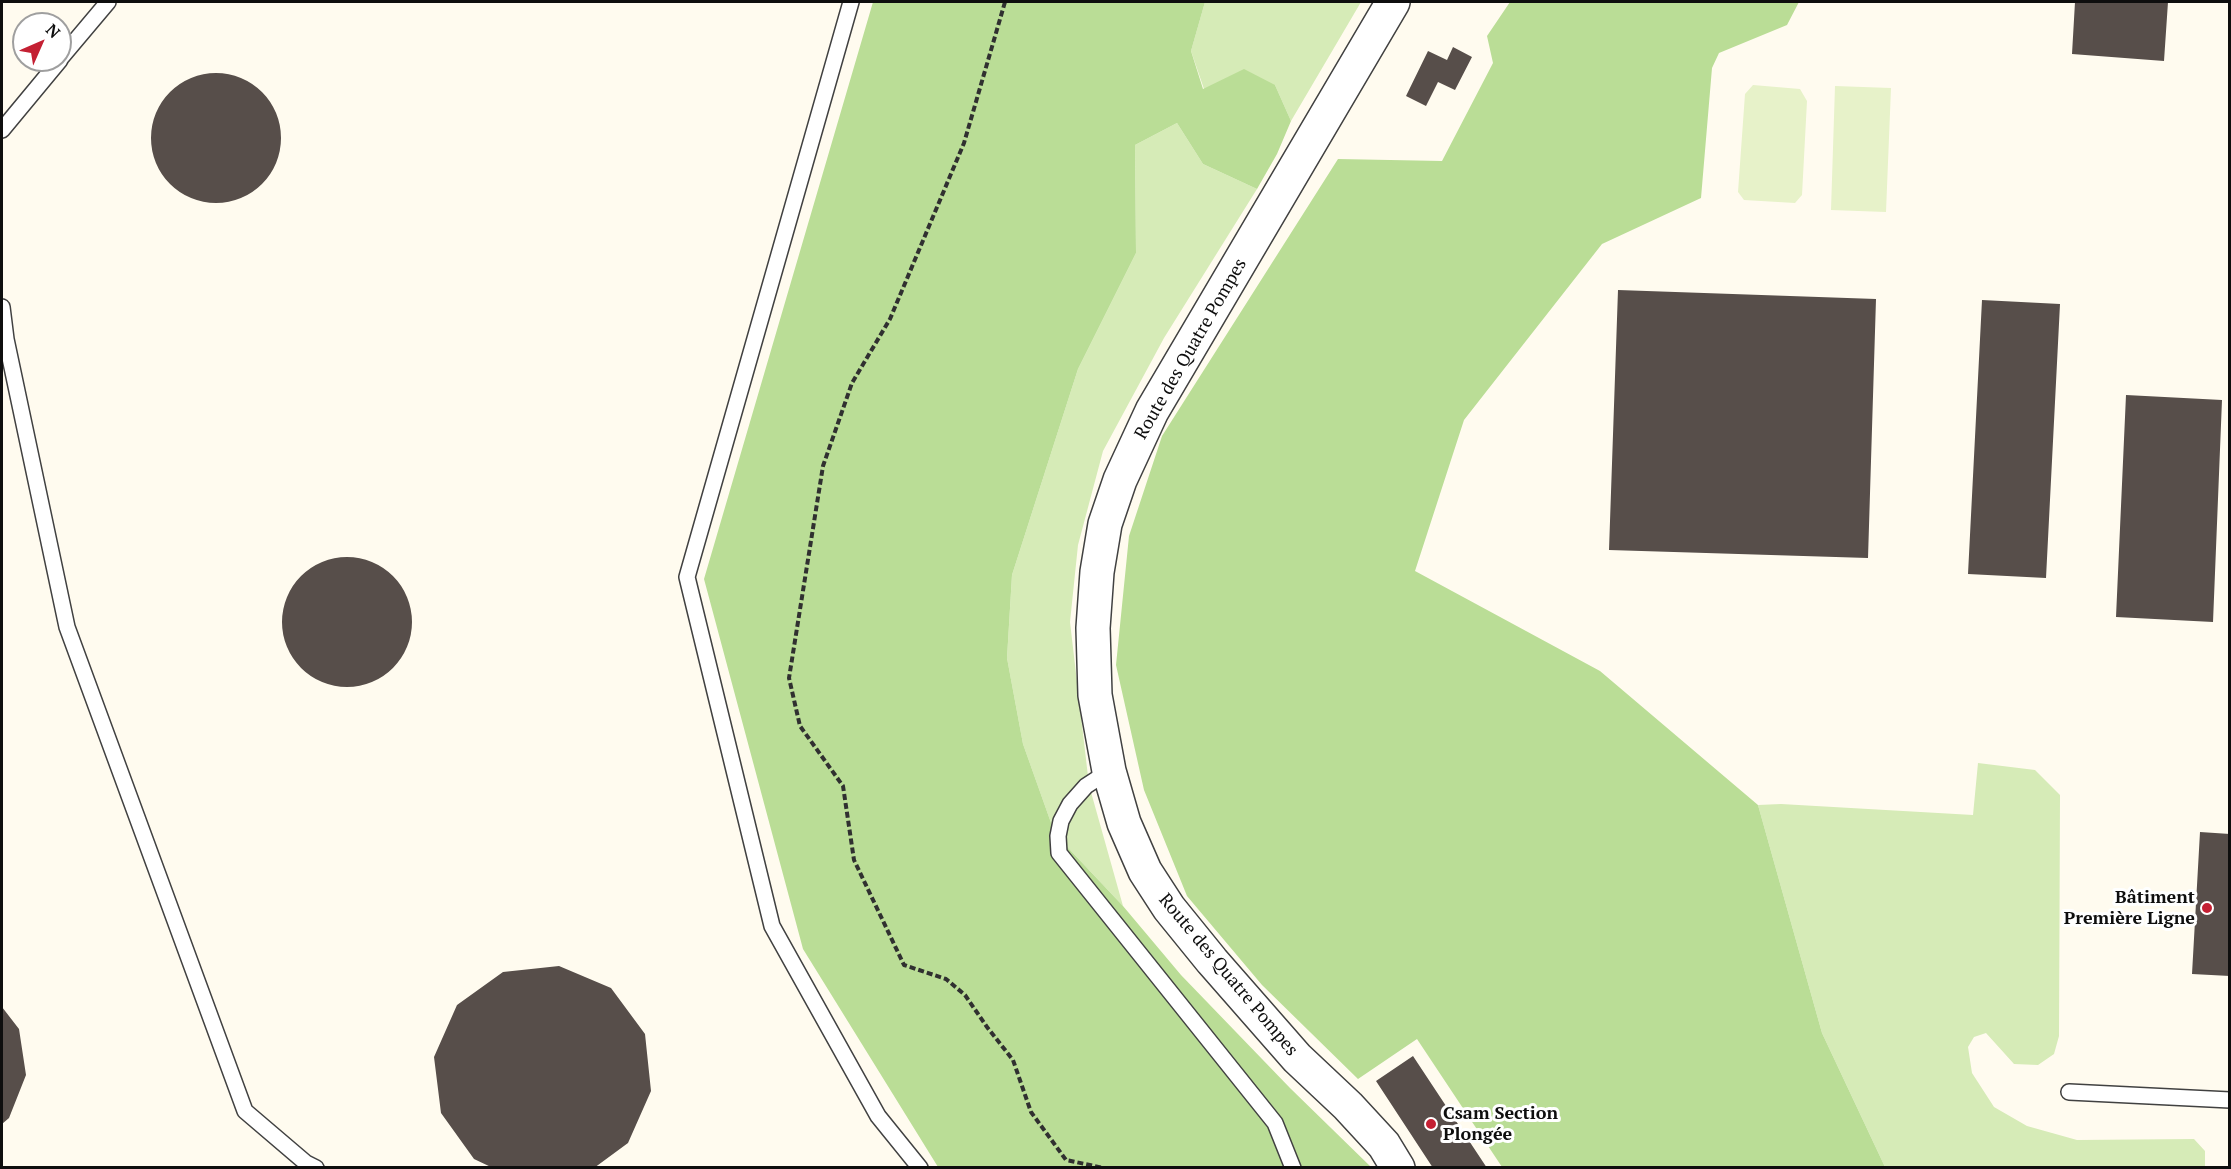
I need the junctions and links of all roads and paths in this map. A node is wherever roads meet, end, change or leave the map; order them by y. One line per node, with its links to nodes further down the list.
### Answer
1 (108, 2): 5 (lane)
2 (851, 2): 13 (lane)
3 (1005, 2): 14 (path)
4 (1393, 2): 9 (street, Route des Quatre Pompes)
5 (72, 46)
6 (50, 72): 7 (lane)
7 (2, 130)
8 (2, 306): 12 (lane)
9 (1109, 771): 15 (lane); 16 (street, Route des Quatre Pompes)
10 (2069, 1092): 11 (lane)
11 (2229, 1100)
12 (307, 1166)
13 (920, 1167)
14 (1104, 1167)
15 (1293, 1167)
16 (1398, 1167)

